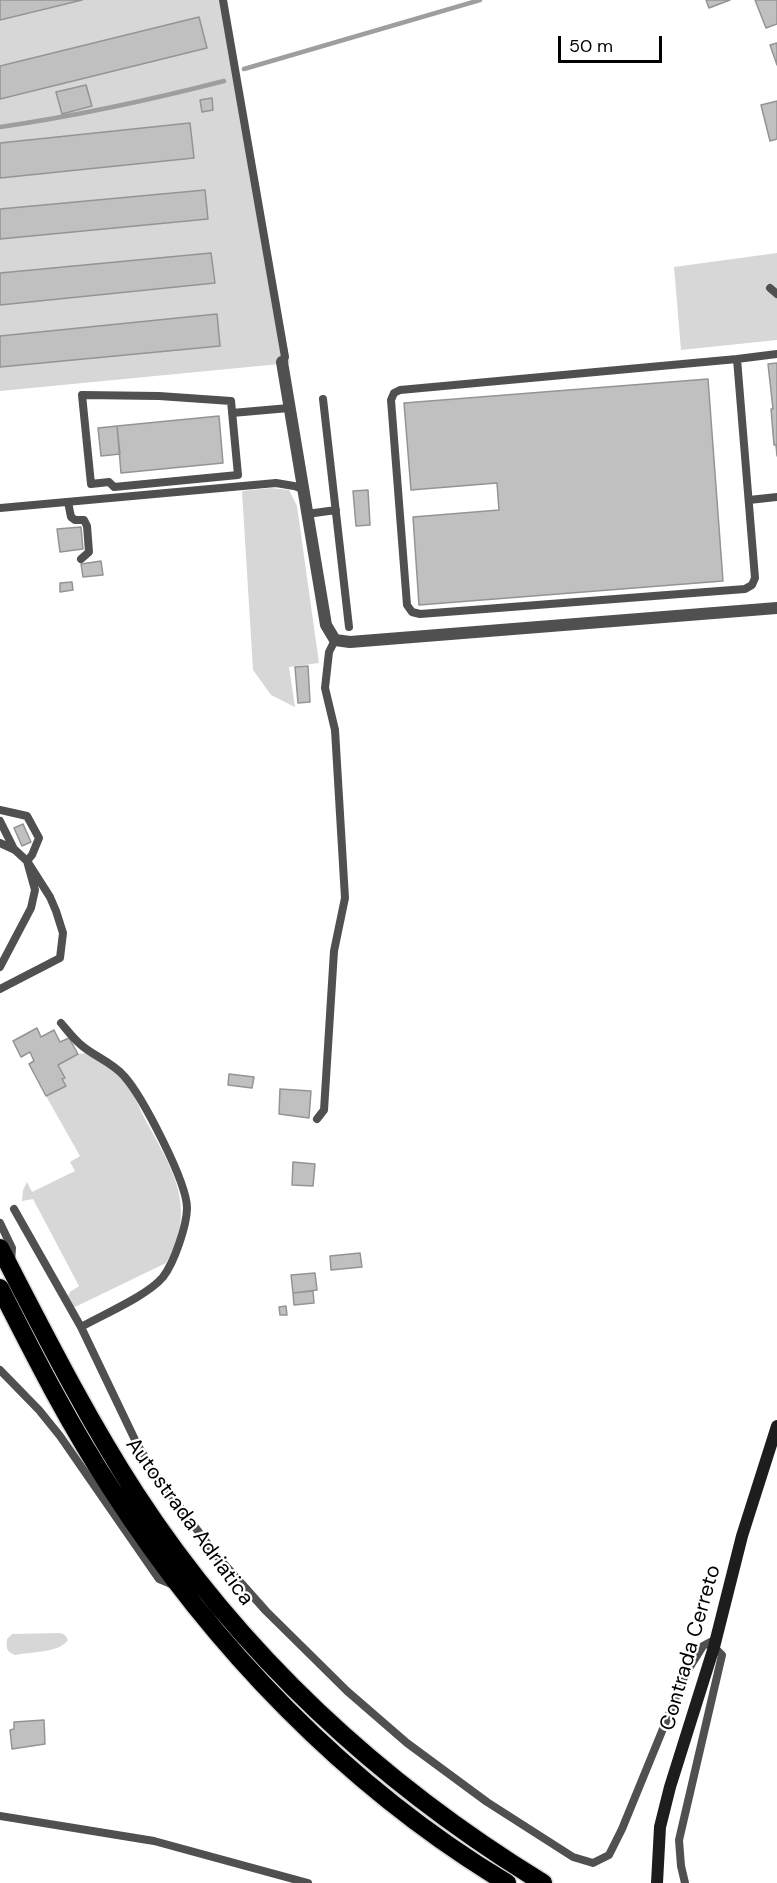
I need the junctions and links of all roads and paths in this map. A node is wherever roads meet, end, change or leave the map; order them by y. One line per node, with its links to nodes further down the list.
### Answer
1 (223, 0): 4 (lane)
2 (777, 354): 3 (lane)
3 (737, 359): 10 (lane); 10 (lane)
4 (282, 362): 6 (street)
5 (322, 399): 13 (lane)
6 (290, 408): 7 (lane); 8 (street)
7 (232, 413): 7 (lane)
8 (303, 489): 11 (lane); 14 (street)
9 (777, 497): 10 (lane)
10 (749, 500)
11 (68, 502): 12 (lane); 15 (lane)
12 (0, 508)
13 (336, 510): 14 (lane); 17 (lane)
14 (307, 514): 18 (street)
15 (81, 559)
16 (777, 608): 18 (street)
17 (350, 627)
18 (335, 640): 27 (lane)
19 (0, 810): 23 (lane)
20 (0, 821): 22 (lane)
21 (0, 843): 22 (lane)
22 (14, 849): 23 (lane)
23 (27, 861): 24 (lane); 25 (lane)
24 (0, 967)
25 (0, 989)
26 (61, 1023): 33 (lane)
27 (317, 1119)
28 (14, 1209): 33 (lane)
29 (0, 1223): 31 (lane)
30 (0, 1248): 31 (highway, Autostrada Adriatica)
31 (10, 1268): 41 (highway, Autostrada Adriatica)
32 (0, 1288): 36 (highway, Autostrada Adriatica)
33 (81, 1327): 37 (lane)
34 (0, 1370): 36 (lane)
35 (777, 1426): 37 (main road, Contrada Cerreto)
36 (179, 1587): 40 (highway, Autostrada Adriatica)
37 (715, 1643): 42 (main road, Contrada Cerreto); 43 (lane)
38 (0, 1815): 39 (lane)
39 (309, 1883)
40 (507, 1883)
41 (543, 1883)
42 (657, 1883)
43 (686, 1883)

